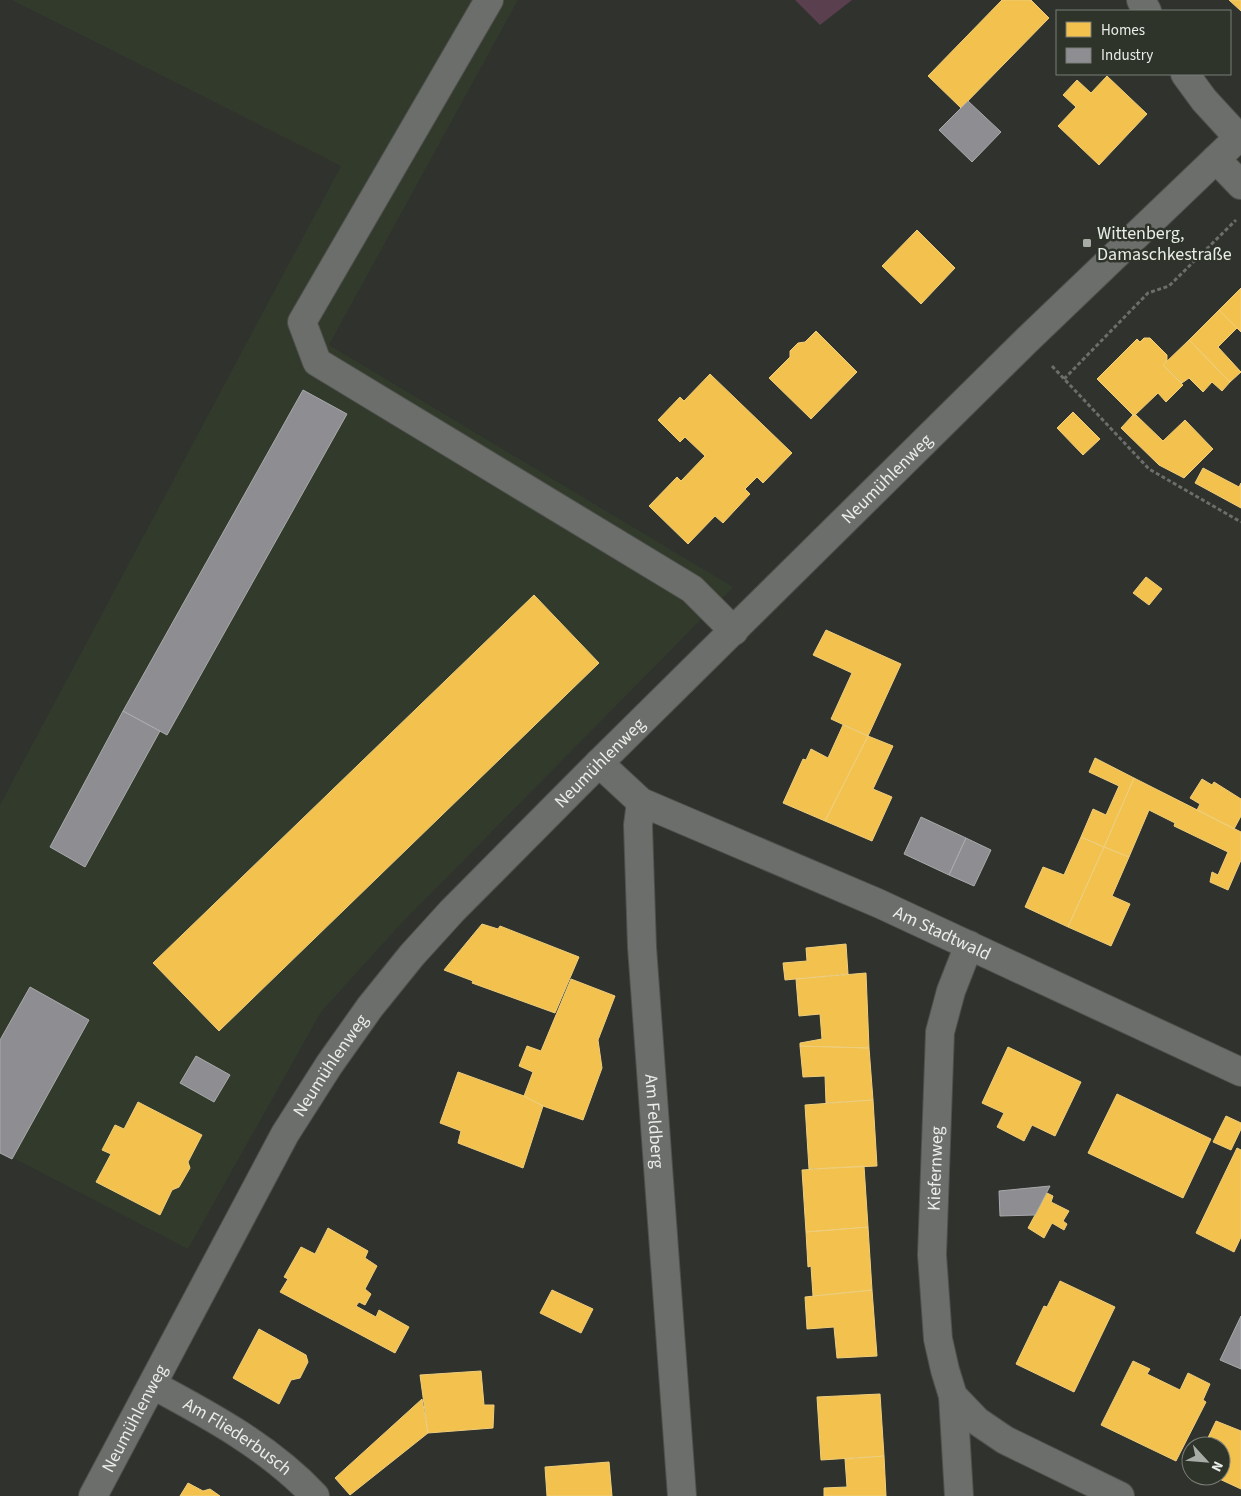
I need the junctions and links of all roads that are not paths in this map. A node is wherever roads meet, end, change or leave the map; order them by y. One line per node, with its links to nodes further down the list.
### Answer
1 (489, 0): 6 (street)
2 (1186, 75): 3 (street)
3 (1240, 136): 4 (street, Neumühlenweg)
4 (1216, 159): 5 (street); 6 (street, Neumühlenweg)
5 (1241, 185)
6 (734, 631): 7 (street, Neumühlenweg)
7 (599, 763): 8 (street); 11 (street, Neumühlenweg)
8 (641, 802): 9 (street, Am Stadtwald); 15 (street, Am Feldberg)
9 (969, 945): 10 (street, Am Stadtwald); 12 (street, Kiefernweg)
10 (1241, 1072)
11 (153, 1385): 13 (street, Neumühlenweg); 14 (street, Am Fliederbusch)
12 (953, 1396): 16 (street, Kiefernweg); 17 (street, Kiefernweg)
13 (93, 1496)
14 (315, 1496)
15 (682, 1496)
16 (959, 1496)
17 (1120, 1496)

